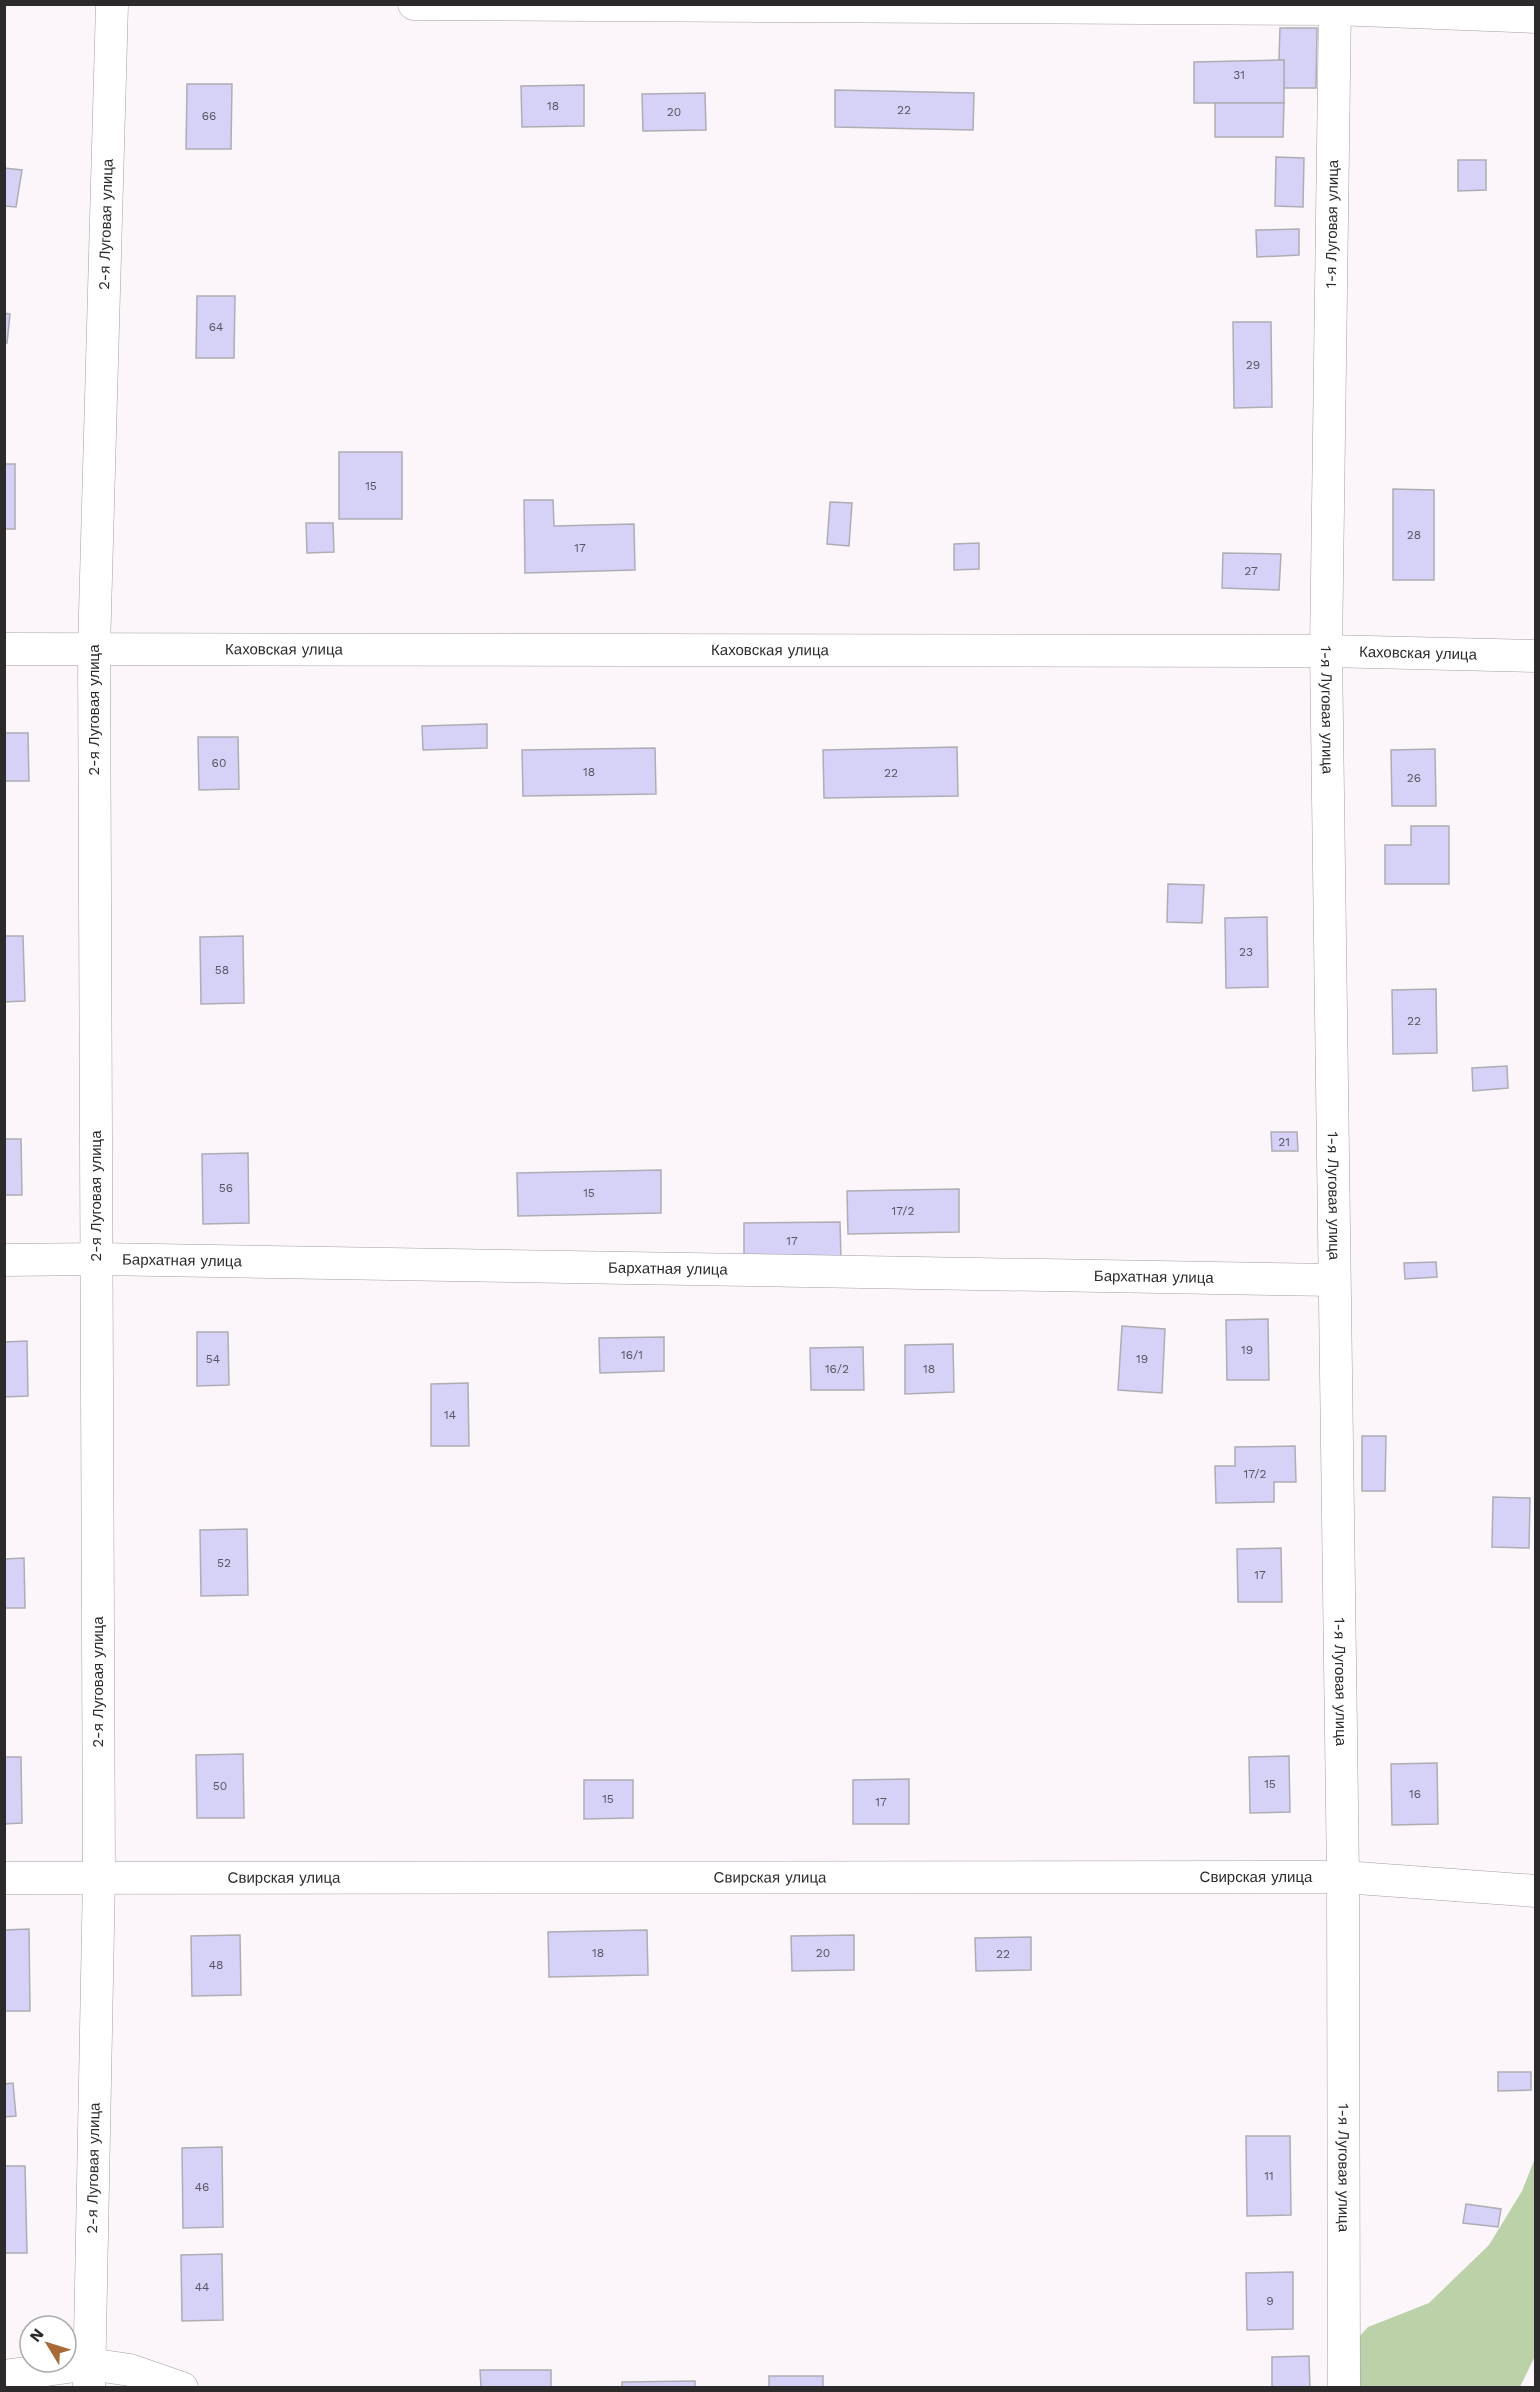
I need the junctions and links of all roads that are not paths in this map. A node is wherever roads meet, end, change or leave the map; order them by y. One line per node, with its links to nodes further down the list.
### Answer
1 (111, 4): 6 (street, 2-я Луговая улица)
2 (414, 4): 3 (street)
3 (1335, 7): 4 (street); 7 (street, 1-я Луговая улица)
4 (1536, 17)
5 (4, 649): 6 (street, Каховская улица)
6 (94, 649): 7 (street, Каховская улица); 9 (street, 2-я Луговая улица)
7 (1326, 651): 8 (street, Каховская улица); 11 (street, 1-я Луговая улица)
8 (1536, 656)
9 (97, 1259): 10 (street, Бархатная улица); 11 (street, Бархатная улица); 12 (street, 2-я Луговая улица)
10 (4, 1260)
11 (1333, 1280): 13 (street, 1-я Луговая улица)
12 (99, 1877): 13 (street, Свирская улица); 14 (street, Свирская улица); 17 (street, 2-я Луговая улица)
13 (1343, 1877): 15 (street, Свирская улица); 19 (street, 1-я Луговая улица)
14 (4, 1878)
15 (1536, 1891)
16 (4, 2376): 17 (street)
17 (89, 2376): 18 (street)
18 (182, 2388)
19 (1344, 2388)

